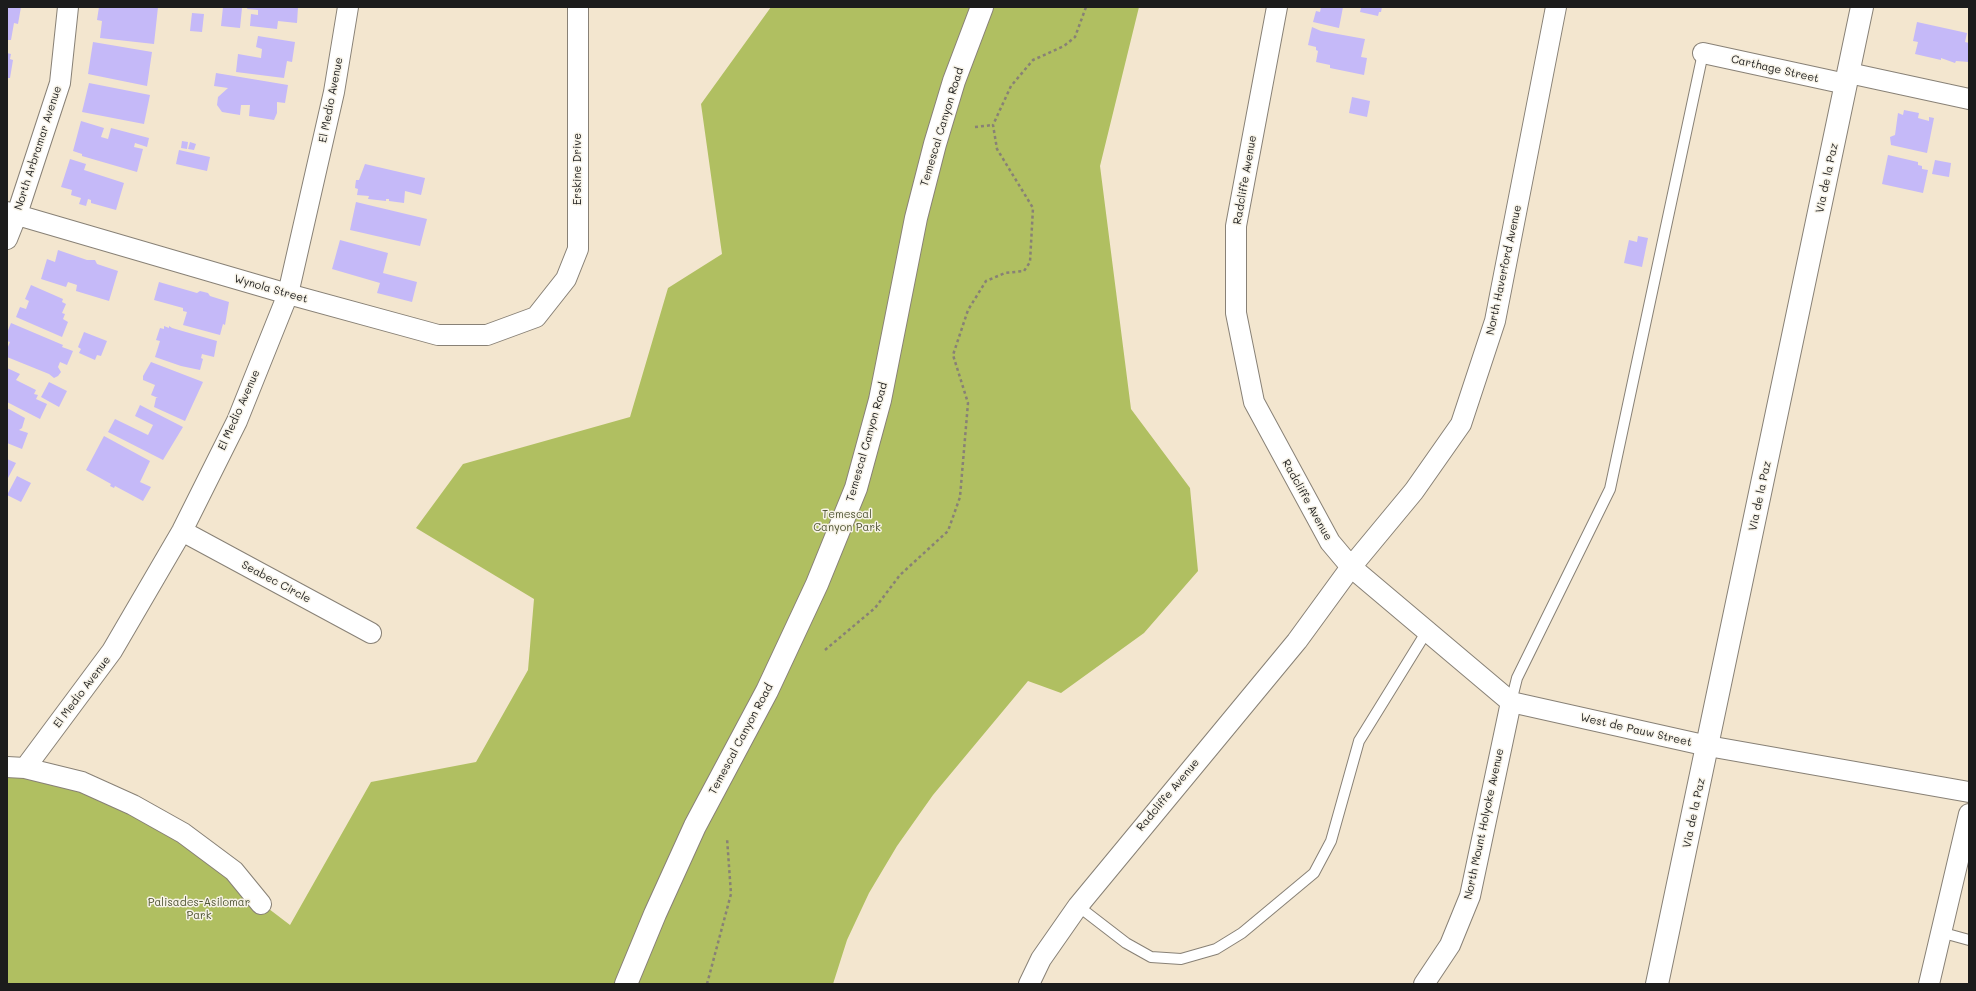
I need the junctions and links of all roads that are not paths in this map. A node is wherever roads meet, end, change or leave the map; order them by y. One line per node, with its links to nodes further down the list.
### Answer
1 (68, 7): 11 (street, North Arbramar Avenue)
2 (348, 7): 13 (street, El Medio Avenue)
3 (578, 7): 14 (street, Erskine Drive)
4 (982, 7): 28 (main road, Temescal Canyon Road)
5 (1277, 7): 16 (street, Radcliffe Avenue)
6 (1862, 7): 9 (main road, Via de la Paz)
7 (1552, 8): 16 (street, North Haverford Avenue)
8 (1703, 53): 9 (street, Carthage Street); 19 (lane)
9 (1848, 78): 10 (street, Carthage Street); 20 (main road, Via de la Paz)
10 (1969, 99)
11 (12, 213): 12 (street, North Arbramar Avenue); 13 (street, Wynola Street)
12 (7, 239)
13 (288, 294): 14 (street, Wynola Street); 15 (street, El Medio Avenue)
14 (536, 317)
15 (182, 531): 18 (street, Seabec Circle); 21 (street, El Medio Avenue)
16 (1351, 567): 17 (street, West de Pauw Street); 25 (street, Radcliffe Avenue)
17 (1427, 631): 19 (street, West de Pauw Street); 25 (lane)
18 (371, 633)
19 (1511, 702): 20 (street, West de Pauw Street); 30 (street, North Mount Holyoke Avenue)
20 (1708, 746): 22 (street, West de Pauw Street); 31 (main road, Via de la Paz)
21 (16, 768): 24 (street)
22 (1969, 792)
23 (1969, 814): 26 (street)
24 (261, 904)
25 (1078, 906): 29 (street, Radcliffe Avenue)
26 (1940, 932): 27 (lane); 32 (street)
27 (1969, 940)
28 (626, 984)
29 (1029, 984)
30 (1424, 984)
31 (1657, 984)
32 (1929, 984)

